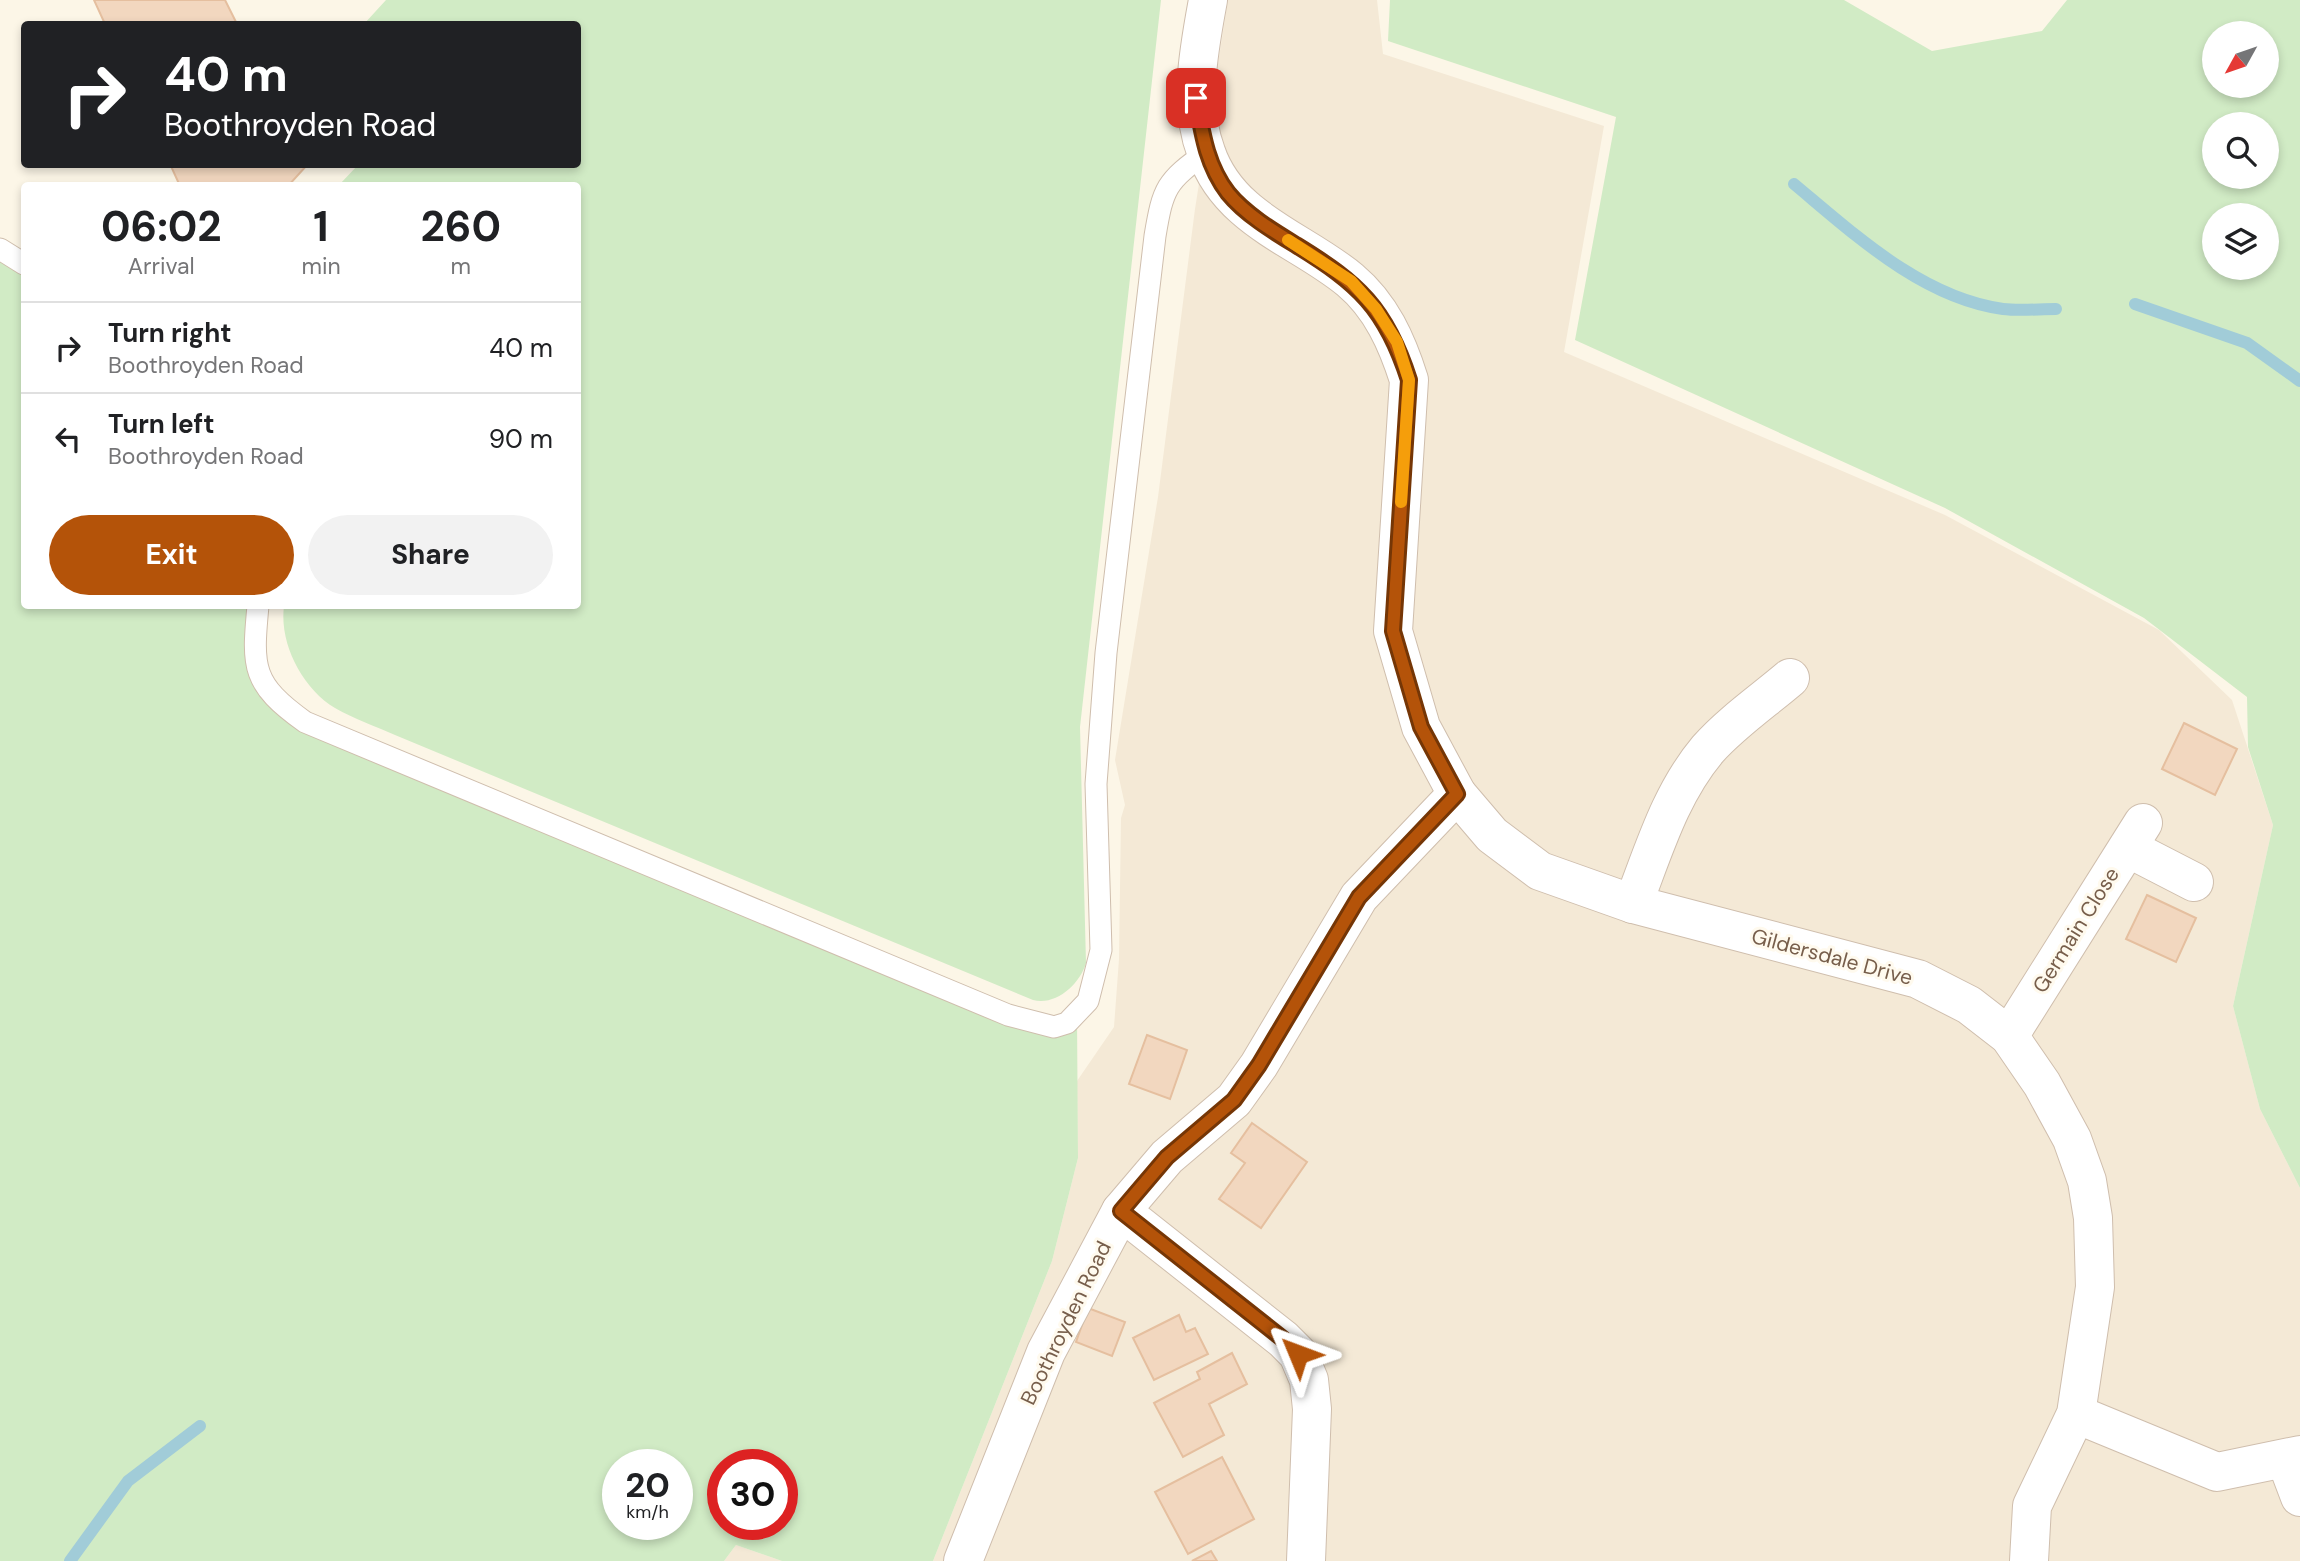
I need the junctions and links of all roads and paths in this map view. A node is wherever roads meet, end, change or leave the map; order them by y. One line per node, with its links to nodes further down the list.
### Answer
1 (1208, 0): 2 (street)
2 (1206, 153): 5 (lane); 7 (street)
3 (0, 248): 4 (lane)
4 (21, 262)
5 (258, 609)
6 (1790, 678): 9 (street)
7 (1457, 794): 9 (street, Gildersdale Drive); 11 (street, Boothroyden Road)
8 (2193, 882): 10 (street, Germain Close)
9 (1633, 904): 10 (street, Gildersdale Drive)
10 (2009, 1036): 12 (street, Gildersdale Drive)
11 (1121, 1211): 15 (street, Boothroyden Road); 16 (street)
12 (2076, 1414): 13 (street); 17 (street, Gildersdale Drive)
13 (2293, 1458): 14 (street)
14 (2300, 1497)
15 (963, 1561)
16 (1306, 1561)
17 (2029, 1561)

